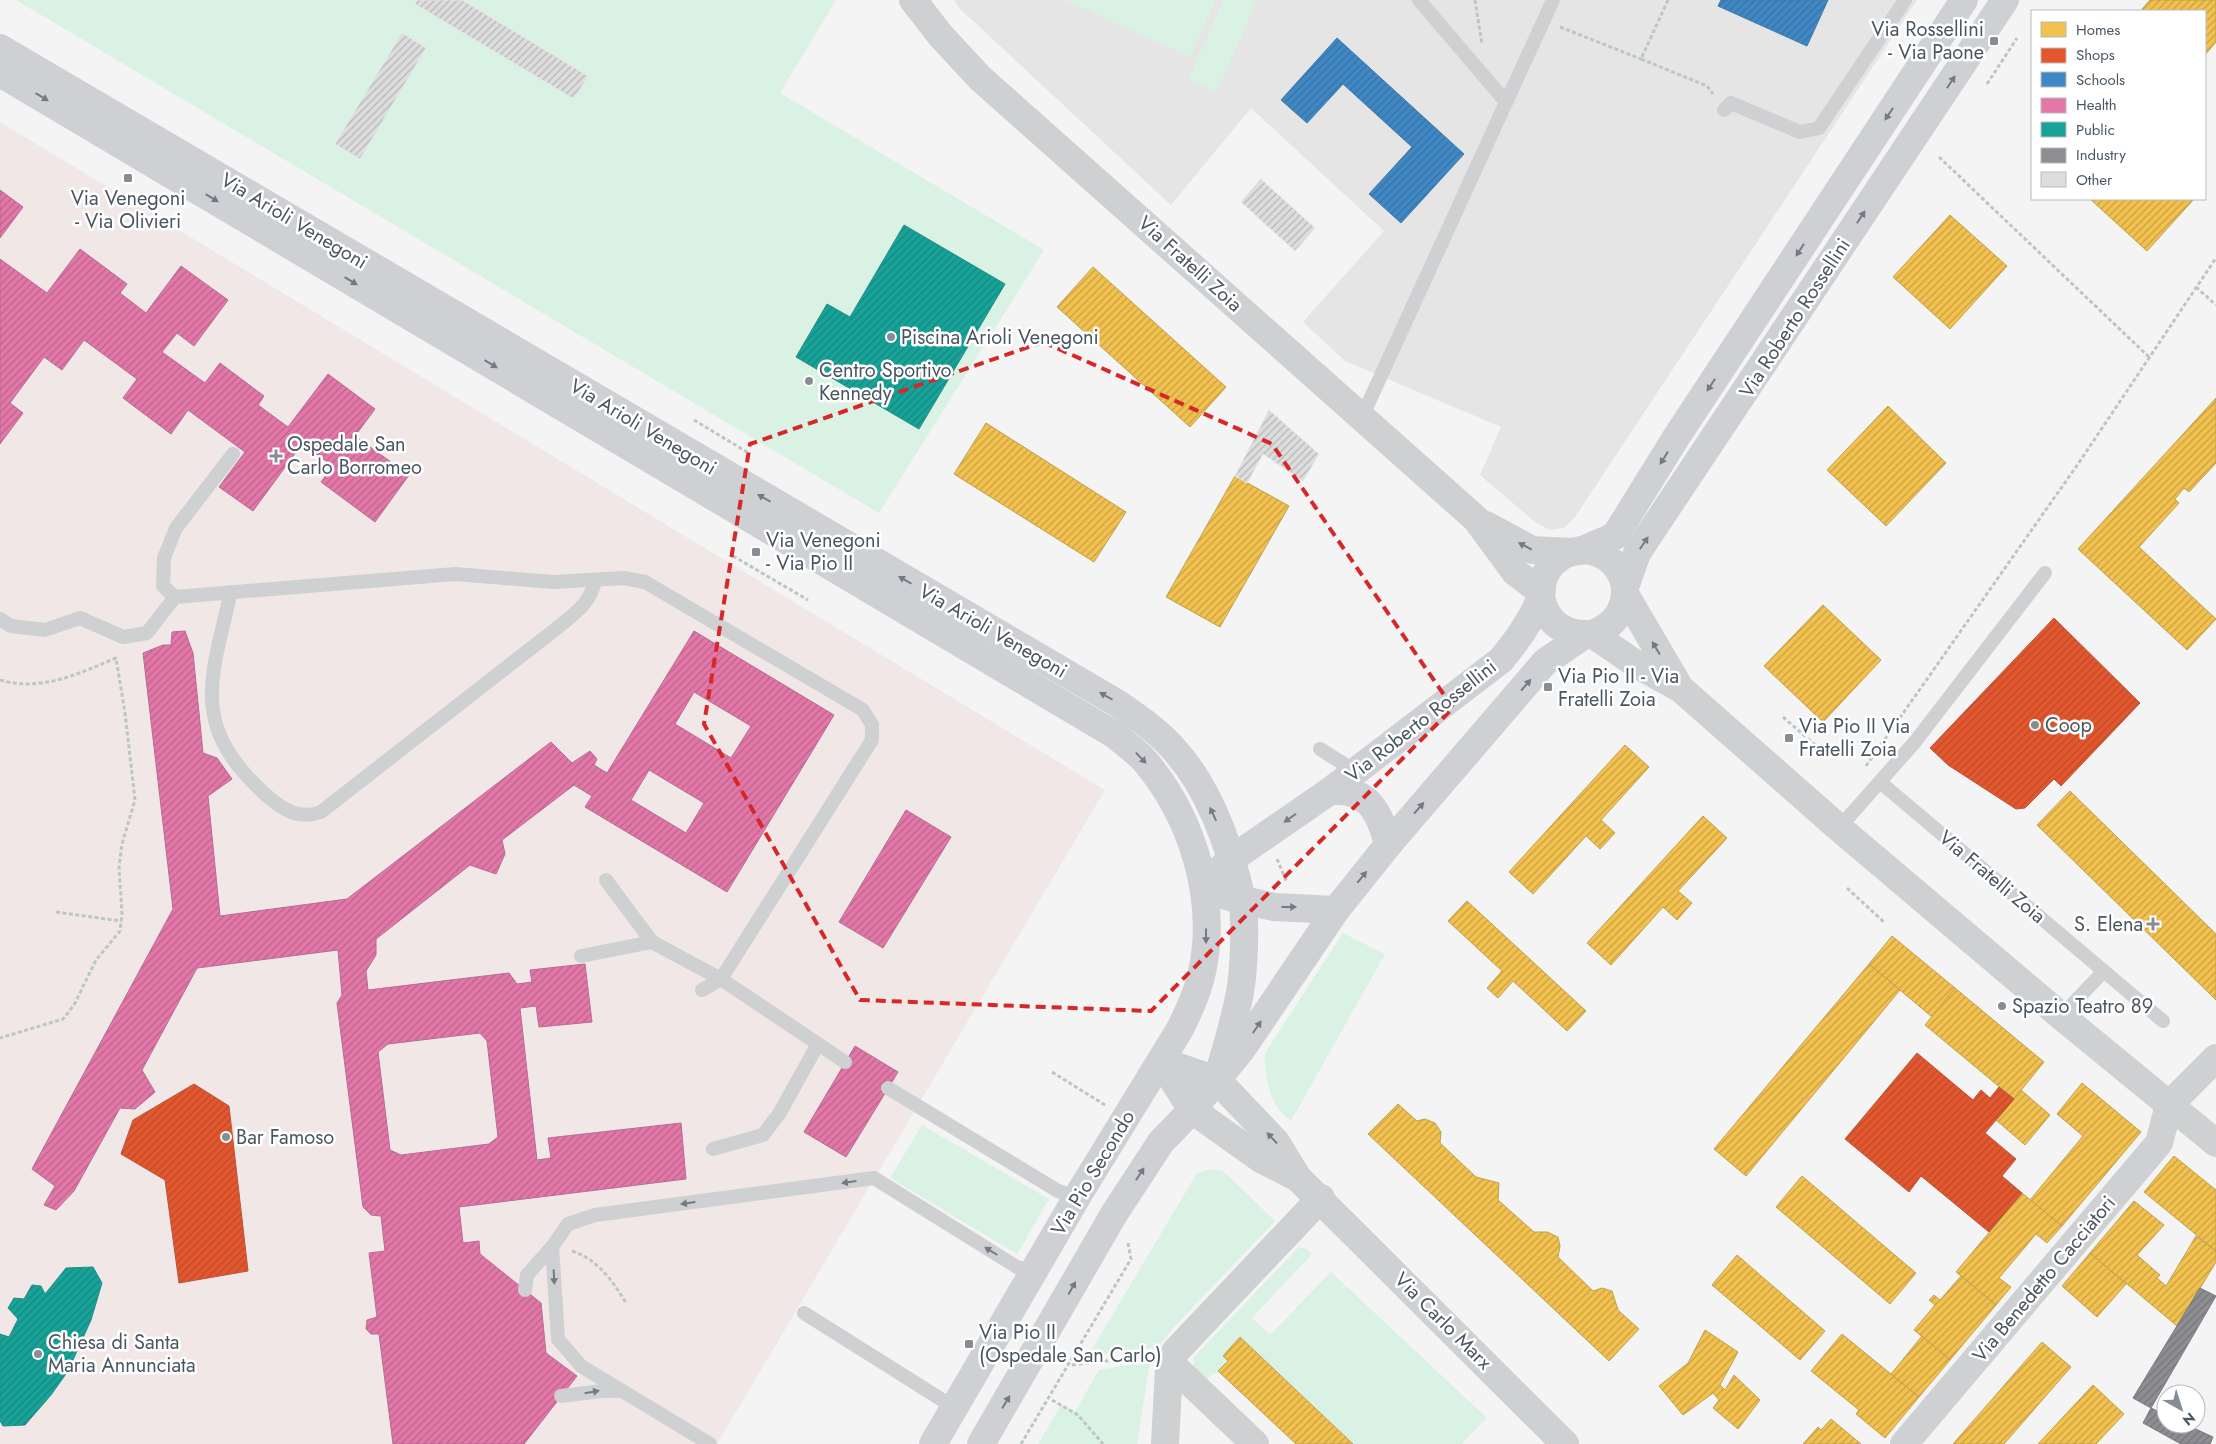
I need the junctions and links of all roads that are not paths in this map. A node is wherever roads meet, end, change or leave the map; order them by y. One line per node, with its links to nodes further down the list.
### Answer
1 (913, 0): 11 (street, Via Fratelli Zoia)
2 (1419, 0): 9 (lane)
3 (1552, 0): 9 (lane)
4 (1905, 0): 10 (lane)
5 (1964, 0): 12 (main road, Via Roberto Rossellini, one-way to 12)
6 (2005, 0): 13 (main road, Via Roberto Rossellini, one-way to 6)
7 (0, 48): 32 (main road, Via Arioli Venegoni, one-way to 7)
8 (0, 73): 34 (main road, Via Arioli Venegoni, one-way to 34)
9 (1506, 102): 11 (lane)
10 (1724, 110)
11 (1362, 417): 15 (street, Via Fratelli Zoia)
12 (1690, 417): 13 (lane); 16 (main road, Via Roberto Rossellini, one-way to 16)
13 (1719, 433): 19 (main road, Via Roberto Rossellini, one-way to 13)
14 (233, 454): 22 (lane)
15 (1476, 519): 16 (street, Via Fratelli Zoia, one-way to 15); 21 (street, Via Fratelli Zoia)
16 (1577, 551): 19 (main road, Via Fratelli Zoia); 21 (main road, Via Roberto Rossellini)
17 (2045, 573): 28 (lane)
18 (596, 581): 20 (lane); 20 (lane); 40 (lane)
19 (1625, 591): 24 (main road, Via Roberto Rossellini); 25 (street, Via Fratelli Zoia, one-way to 19)
20 (231, 592): 22 (lane)
21 (1541, 595): 24 (main road, Via Fratelli Zoia); 27 (main road, Via Roberto Rossellini)
22 (175, 597): 23 (lane)
23 (0, 619)
24 (1589, 634): 25 (street, Via Fratelli Zoia); 31 (main road, Via Roberto Rossellini, one-way to 24)
25 (1681, 689): 30 (street, Via Fratelli Zoia)
26 (1320, 749): 27 (lane)
27 (1355, 771): 29 (main road, Via Roberto Rossellini)
28 (1880, 782): 30 (lane); 39 (lane, Via Fratelli Zoia)
29 (1330, 790): 31 (main road); 32 (main road, Via Roberto Rossellini, one-way to 32)
30 (1839, 828): 42 (street, Via Fratelli Zoia)
31 (1388, 845): 36 (main road, Via Roberto Rossellini, one-way to 31)
32 (1230, 860): 34 (main road, Via Roberto Rossellini); 35 (main road, Via Pio Secondo)
33 (606, 880): 37 (lane)
34 (1202, 887): 35 (main road); 46 (main road, Via Pio Secondo, one-way to 46)
35 (1242, 901): 36 (main road, one-way to 36); 48 (main road, Via Pio Secondo)
36 (1336, 910): 48 (main road, Via Pio Secondo, one-way to 36)
37 (652, 942): 38 (lane); 40 (lane)
38 (581, 956)
39 (2104, 971): 42 (lane); 43 (lane, Via Fratelli Zoia)
40 (721, 979): 41 (lane); 44 (lane)
41 (702, 990)
42 (2061, 1016): 50 (street, Via Fratelli Zoia)
43 (2163, 1021)
44 (818, 1044): 47 (lane); 53 (lane)
45 (2216, 1058): 50 (street)
46 (1161, 1061): 48 (main road, Via Carlo Marx); 51 (main road, Via Carlo Marx); 55 (main road, Via Pio Secondo)
47 (846, 1062)
48 (1217, 1080): 51 (main road, Via Pio Secondo); 54 (street, Via Carlo Marx, one-way to 48)
49 (888, 1088): 55 (lane)
50 (2169, 1105): 52 (street, Via Fratelli Zoia); 73 (street, Via Benedetto Cacciatori)
51 (1192, 1110): 54 (street, Via Carlo Marx); 57 (main road, Via Pio Secondo, one-way to 51)
52 (2216, 1143)
53 (714, 1149)
54 (1298, 1178): 56 (street, Via Carlo Marx)
55 (1077, 1197): 57 (main road); 59 (main road, Via Pio Secondo)
56 (1321, 1198): 63 (street); 72 (street, Via Carlo Marx)
57 (1114, 1214): 62 (main road, Via Pio Secondo, one-way to 57)
58 (552, 1247): 59 (lane, one-way to 58); 60 (lane); 64 (lane, one-way to 64)
59 (1034, 1272): 62 (main road); 66 (main road, Via Pio Secondo)
60 (525, 1290)
61 (804, 1313): 66 (lane)
62 (1040, 1346): 69 (main road, Via Pio Secondo, one-way to 62)
63 (1170, 1364): 70 (street); 71 (street)
64 (623, 1392): 65 (lane, one-way to 64); 67 (lane)
65 (561, 1396)
66 (955, 1408): 68 (main road, Via Pio Secondo)
67 (710, 1444)
68 (933, 1444)
69 (982, 1444)
70 (1165, 1444)
71 (1256, 1444)
72 (1565, 1444)
73 (1904, 1444)

